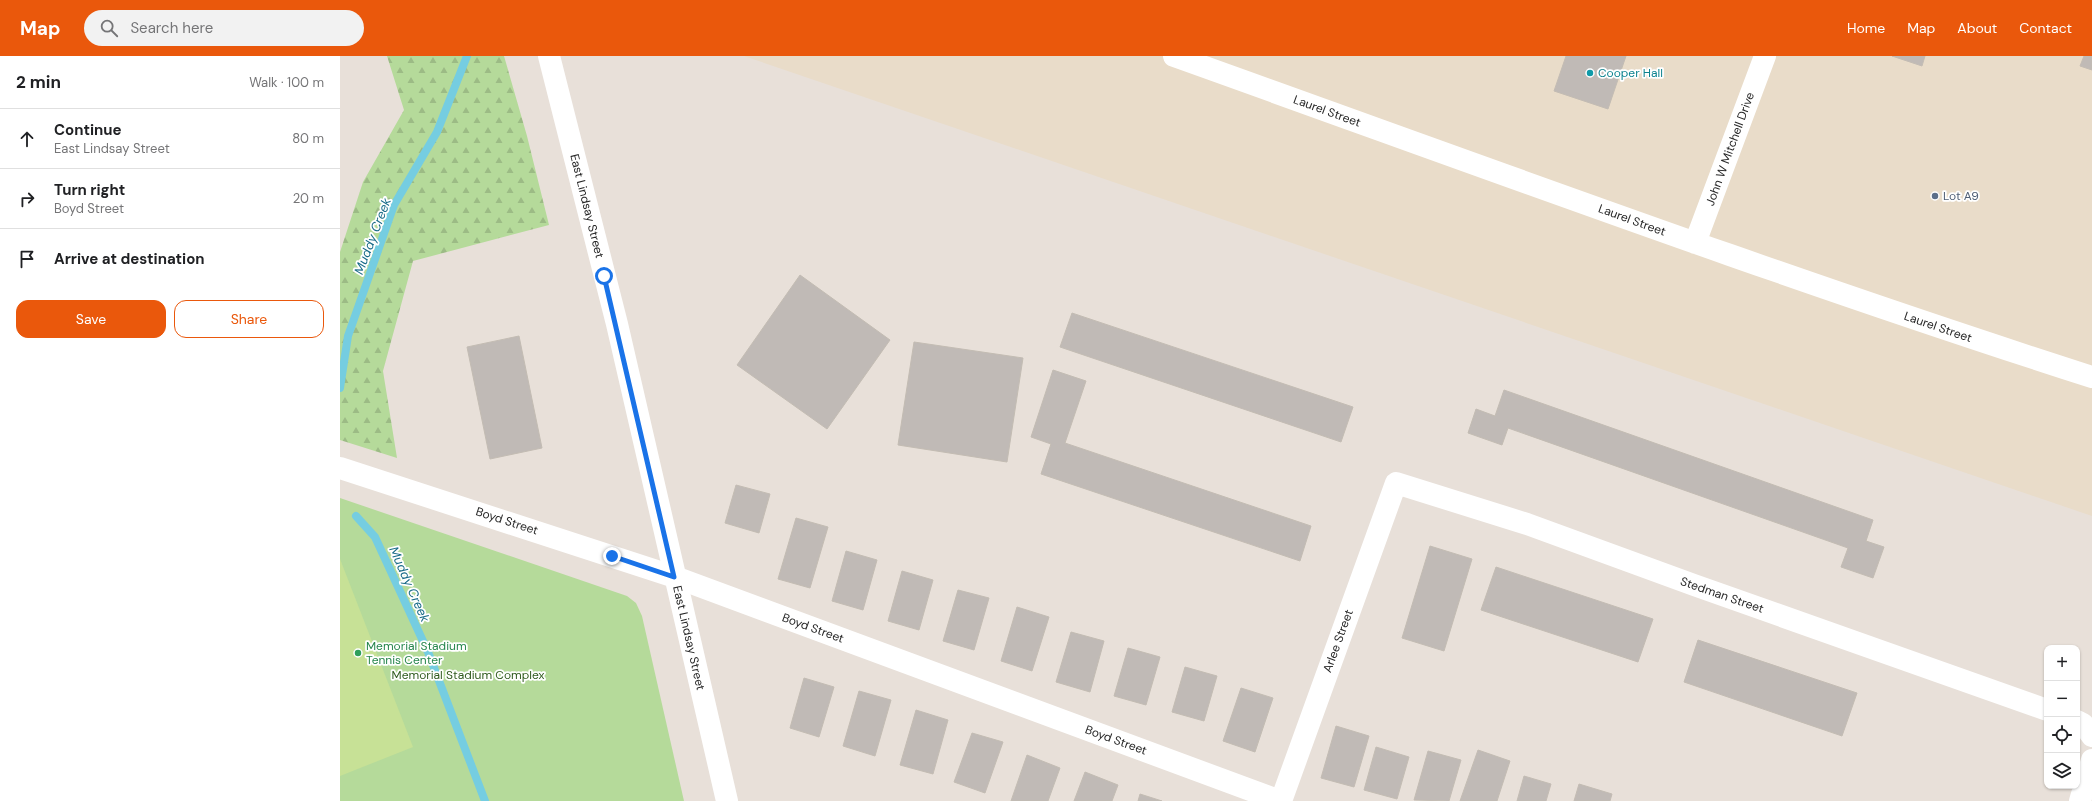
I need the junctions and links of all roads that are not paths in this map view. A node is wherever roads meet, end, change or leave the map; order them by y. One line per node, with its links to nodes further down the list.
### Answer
1 (549, 56): 8 (street, East Lindsay Street)
2 (1174, 56): 4 (street, Laurel Street)
3 (1765, 56): 4 (street, John W Mitchell Drive)
4 (1695, 243): 5 (street, Laurel Street)
5 (2092, 377)
6 (340, 468): 8 (street, Boyd Street)
7 (1396, 482): 9 (street, Stedman Street); 15 (street, Arlee Street)
8 (674, 577): 14 (street, East Lindsay Street); 15 (street, Boyd Street)
9 (2044, 709)
10 (2080, 722): 11 (street)
11 (2092, 736)
12 (2092, 760): 13 (street)
13 (2083, 793)
14 (727, 801)
15 (1281, 801)

